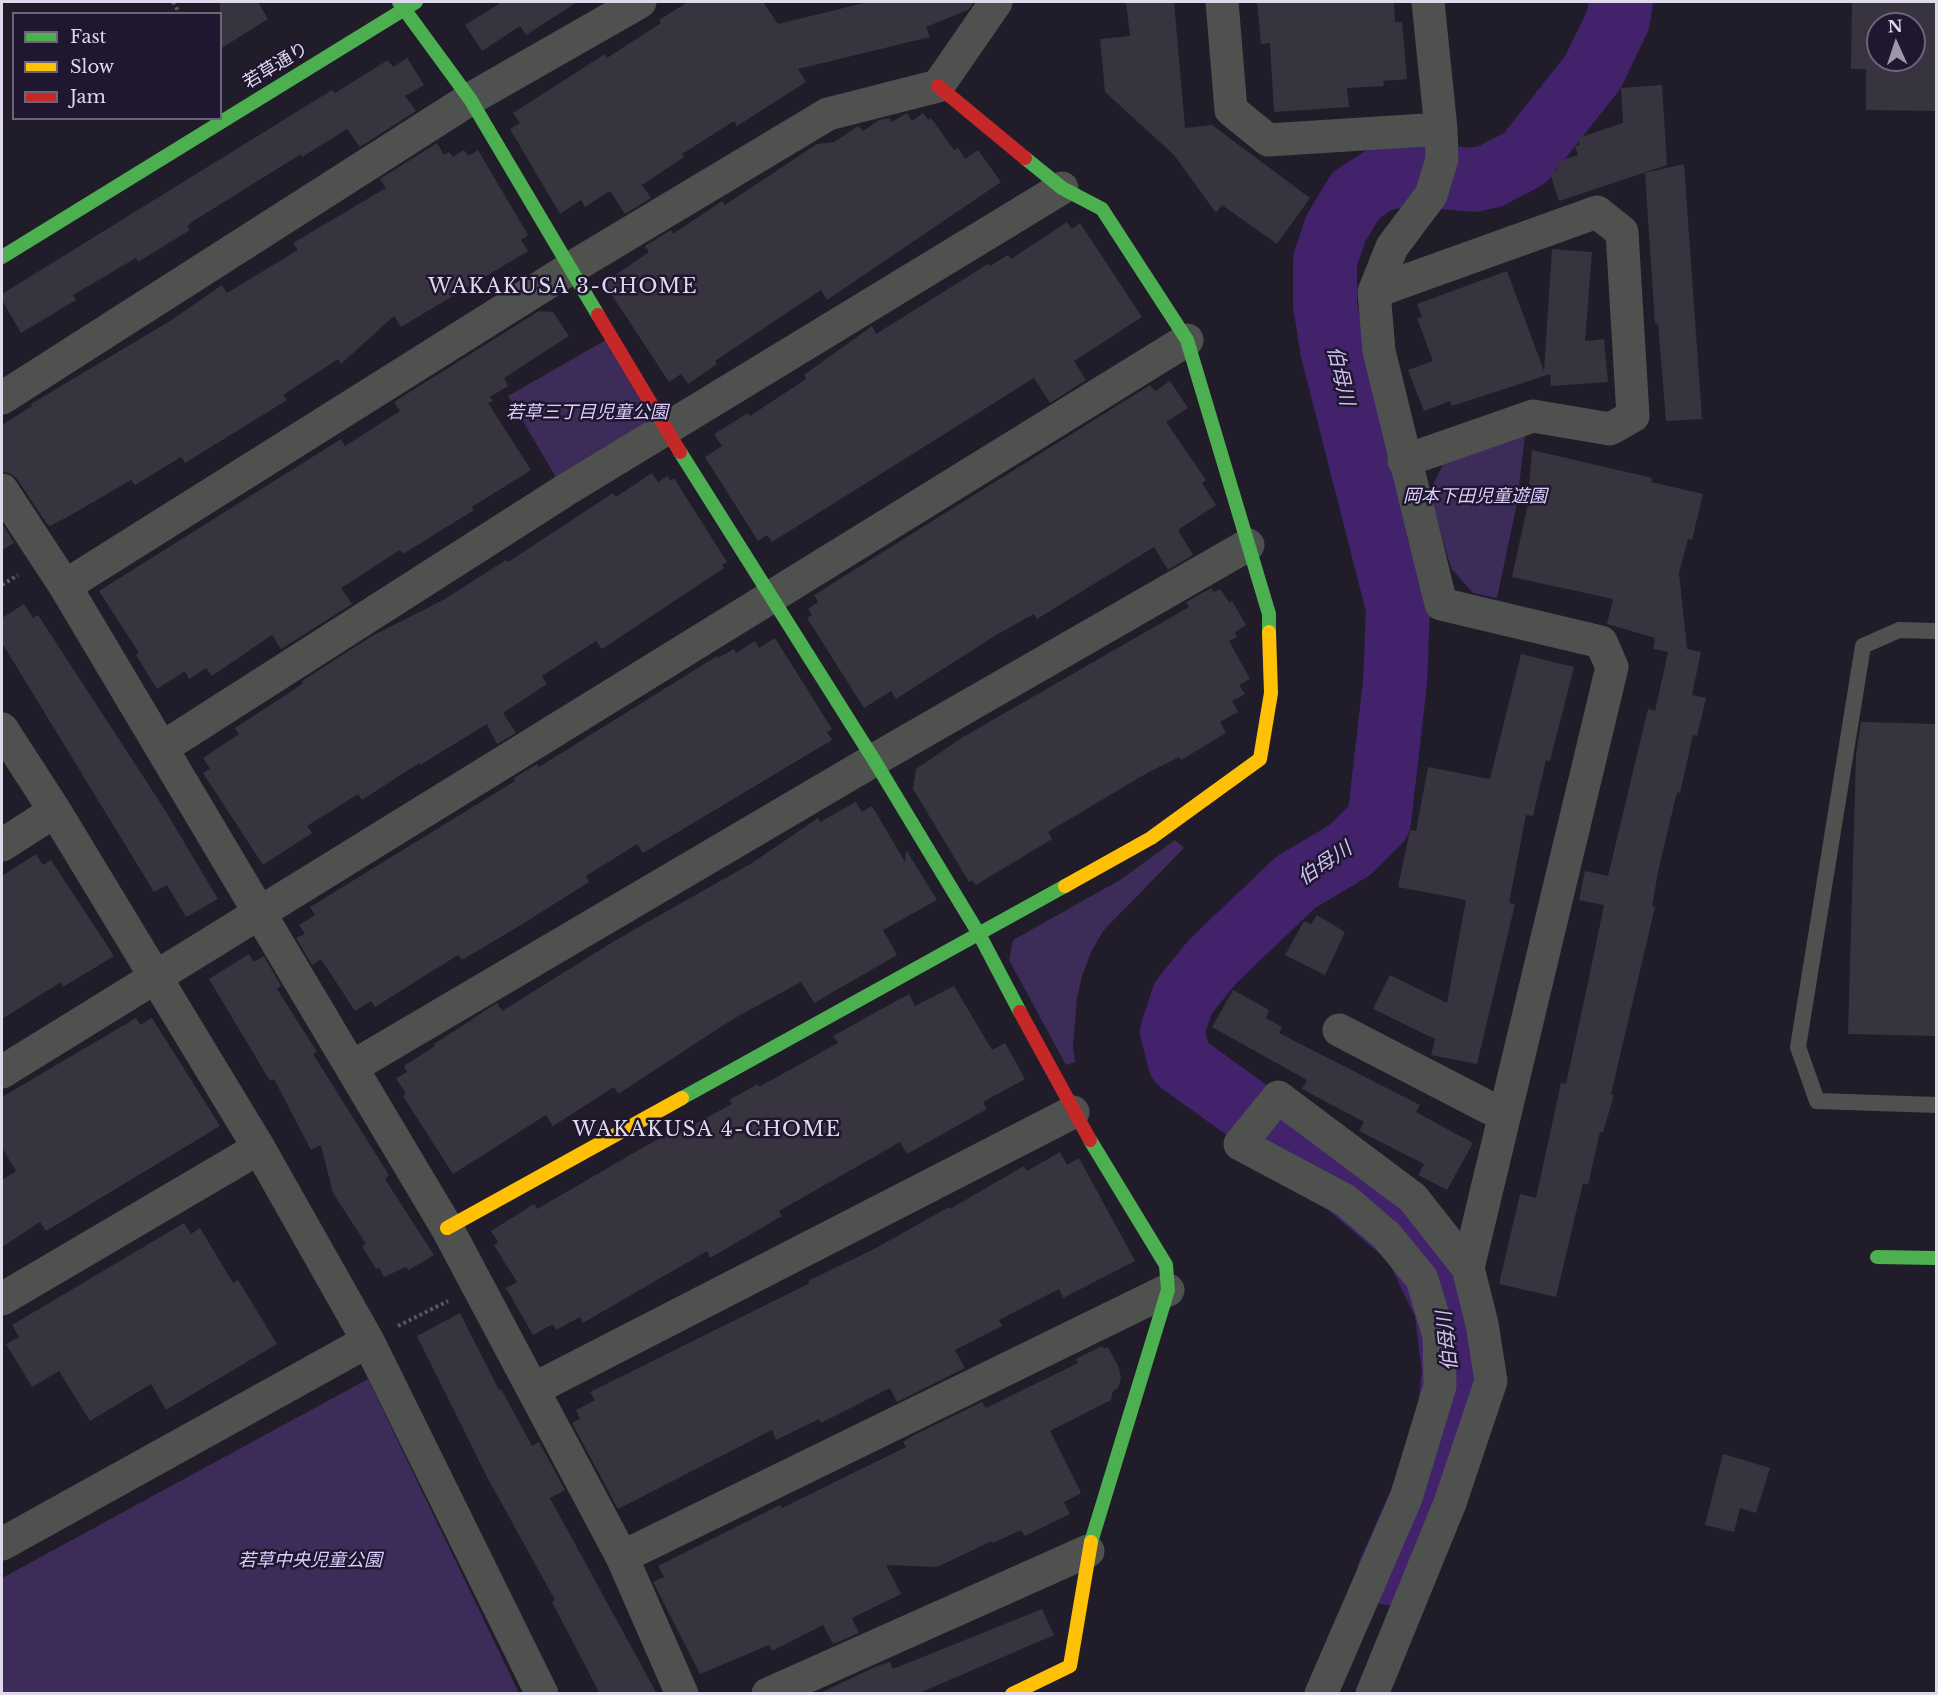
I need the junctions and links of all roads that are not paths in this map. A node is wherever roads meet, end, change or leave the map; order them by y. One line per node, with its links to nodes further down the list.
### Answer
1 (416, 2): 6 (street, 若草通り)
2 (640, 2): 8 (street)
3 (996, 2): 7 (street)
4 (1222, 2): 11 (street)
5 (1428, 2): 11 (street)
6 (402, 6): 8 (street); 9 (street, 若草通り)
7 (938, 86): 12 (street); 14 (street)
8 (470, 99): 14 (street); 17 (street)
9 (222, 119)
10 (220, 120): 13 (street, 若草通り)
11 (1442, 144): 15 (street)
12 (1062, 188): 16 (street); 18 (street)
13 (2, 257)
14 (571, 268): 18 (street); 22 (street)
15 (1374, 292): 19 (street); 19 (street)
16 (1187, 340): 21 (street); 23 (street)
17 (2, 398)
18 (665, 429): 23 (street); 26 (street)
19 (1404, 461): 38 (street)
20 (2, 490): 22 (street)
21 (1248, 545): 27 (street); 31 (street)
22 (66, 586): 26 (street)
23 (771, 596): 27 (street); 30 (street)
24 (1936, 631): 36 (lane)
25 (2, 729): 28 (street)
26 (162, 748): 30 (street)
27 (874, 760): 31 (street); 34 (street)
28 (55, 811): 29 (street); 32 (street)
29 (2, 845)
30 (258, 912): 32 (street); 34 (street)
31 (979, 934): 37 (street); 40 (street)
32 (155, 977): 35 (street); 39 (street)
33 (1340, 1030): 38 (street)
34 (352, 1067): 40 (street)
35 (2, 1072)
36 (1936, 1105)
37 (1073, 1112): 44 (street); 47 (street)
38 (1503, 1115): 43 (street)
39 (259, 1149): 45 (street); 46 (street)
40 (447, 1228): 47 (street)
41 (1877, 1257): 42 (street)
42 (1936, 1258)
43 (1468, 1268): 55 (street); 56 (street)
44 (1168, 1290): 49 (street); 50 (street)
45 (2, 1299)
46 (380, 1335): 48 (street); 51 (street)
47 (534, 1389): 50 (street)
48 (2, 1544)
49 (1088, 1551): 53 (street); 54 (street)
50 (622, 1557): 52 (street)
51 (542, 1694)
52 (682, 1694)
53 (768, 1694)
54 (1012, 1694)
55 (1321, 1694)
56 (1372, 1694)

